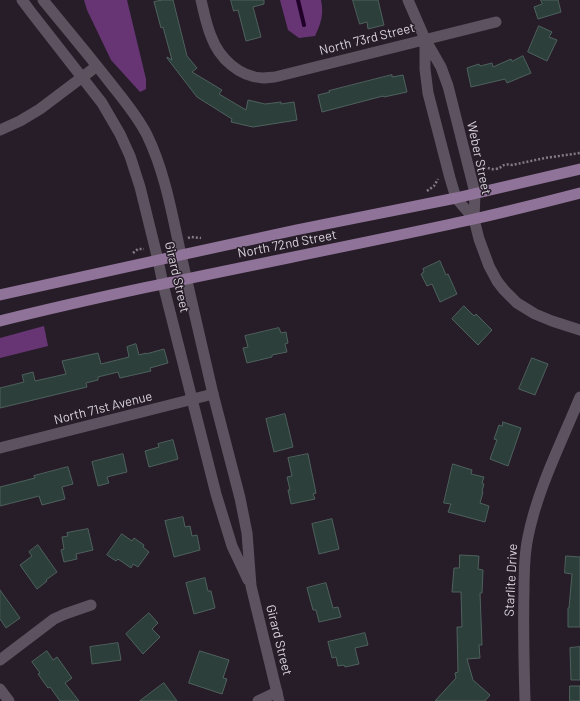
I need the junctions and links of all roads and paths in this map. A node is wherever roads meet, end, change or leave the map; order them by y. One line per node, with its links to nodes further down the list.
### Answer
1 (22, 0): 8 (street, Girard Street)
2 (43, 0): 7 (street, Girard Street)
3 (201, 0): 6 (street, North 73rd Street)
4 (408, 0): 6 (street, Weber Street)
5 (496, 22): 6 (street, North 73rd Street)
6 (425, 39): 11 (street, Weber Street); 13 (street, Weber Street)
7 (97, 66): 8 (street); 20 (street, Girard Street)
8 (82, 78): 9 (street); 21 (street, Girard Street)
9 (0, 130)
10 (580, 153): 11 (path)
11 (469, 169): 15 (street, Weber Street)
12 (580, 169): 15 (main road, North 72nd Street)
13 (449, 174): 14 (path); 17 (street, Weber Street)
14 (425, 192)
15 (475, 193): 17 (main road, North 72nd Street); 18 (street, Weber Street)
16 (580, 193): 18 (main road, North 72nd Street)
17 (456, 198): 18 (street, Weber Street); 23 (main road, North 72nd Street)
18 (474, 219): 25 (main road, North 72nd Street); 29 (street)
19 (207, 236): 20 (path)
20 (178, 240): 23 (street, Girard Street)
21 (155, 246): 22 (path); 24 (street, Girard Street)
22 (126, 255)
23 (181, 255): 24 (main road, North 72nd Street); 25 (street, Girard Street)
24 (158, 260): 26 (street, Girard Street); 27 (main road, North 72nd Street)
25 (186, 278): 26 (main road, North 72nd Street); 30 (street, Girard Street)
26 (163, 284): 28 (main road, North 72nd Street); 32 (street, Girard Street)
27 (0, 295)
28 (0, 321)
29 (580, 330)
30 (213, 394): 32 (street, North 71st Avenue); 34 (street, Girard Street)
31 (580, 397): 41 (street, Starlite Drive)
32 (192, 400): 33 (street, North 71st Avenue); 34 (street, Girard Street)
33 (0, 448)
34 (251, 586): 38 (street, Girard Street)
35 (91, 605): 36 (street)
36 (0, 660)
37 (0, 689): 39 (street)
38 (278, 697): 40 (street)
39 (9, 701)
40 (258, 701)
41 (526, 701)

